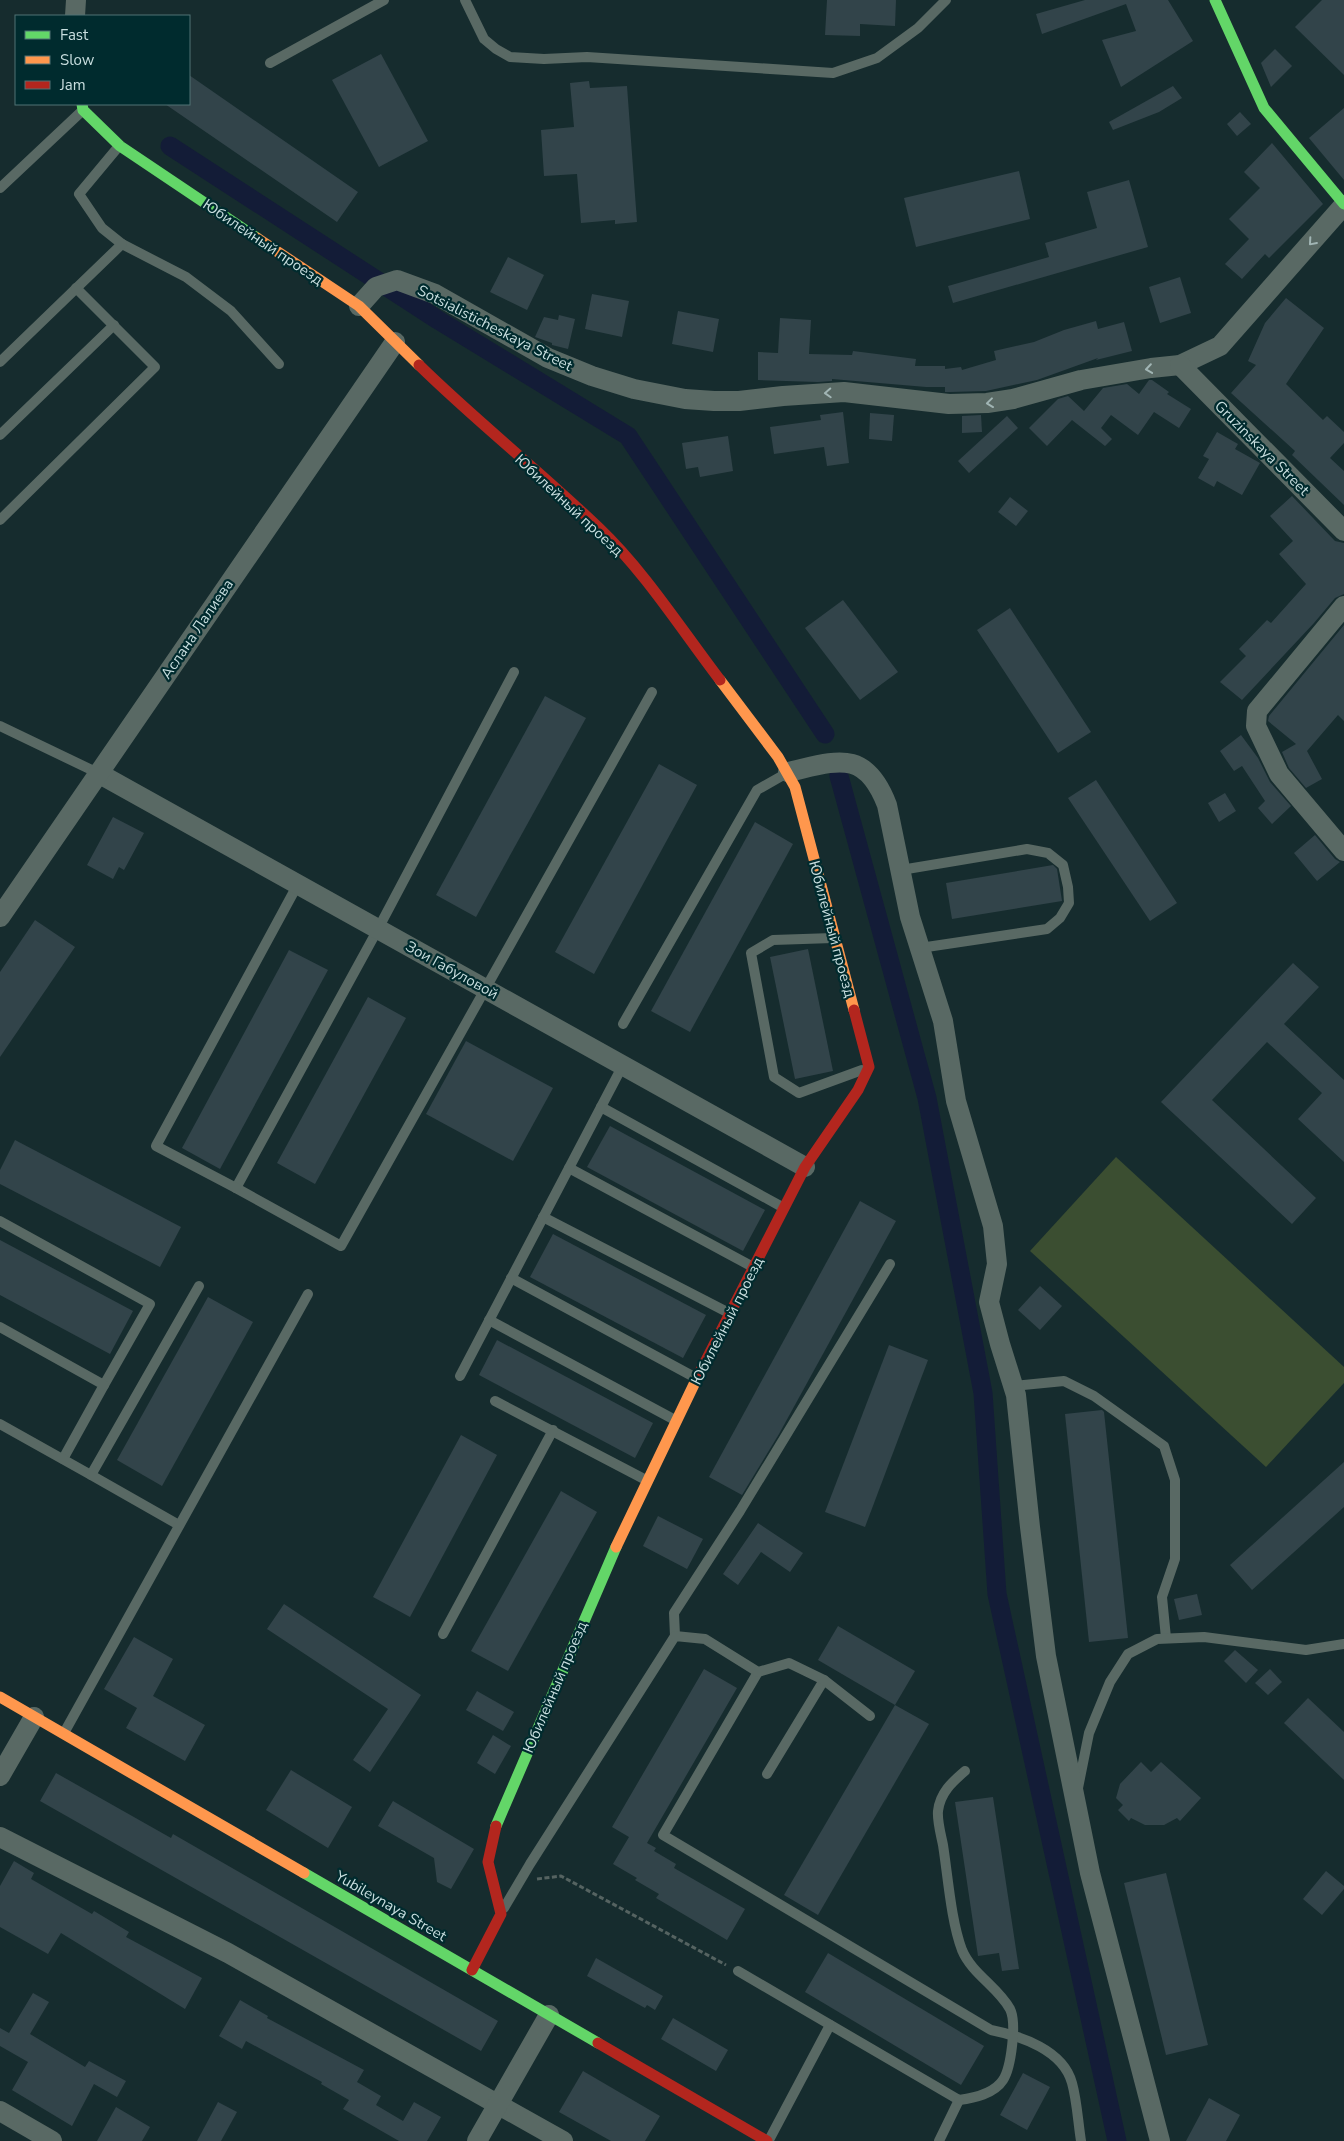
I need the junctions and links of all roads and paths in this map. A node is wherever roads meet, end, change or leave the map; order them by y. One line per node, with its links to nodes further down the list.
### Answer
1 (76, 0): 6 (street)
2 (384, 0): 7 (lane)
3 (465, 0): 4 (lane)
4 (946, 0)
5 (1215, 0): 11 (street)
6 (75, 15)
7 (270, 63)
8 (82, 107): 9 (street, Юбилейный проезд); 10 (lane)
9 (120, 146): 12 (lane); 14 (street, Юбилейный проезд)
10 (0, 188)
11 (1344, 204): 19 (street, Sotsialisticheskaya Street, one-way to 19)
12 (122, 244): 13 (lane); 18 (lane)
13 (76, 288): 15 (lane); 17 (lane)
14 (359, 306): 16 (street, Юбилейный проезд); 19 (street, Sotsialisticheskaya Street, one-way to 14)
15 (114, 325): 20 (lane); 21 (lane)
16 (395, 342): 27 (street, Юбилейный проезд); 28 (street, Аслана Лалиева)
17 (0, 362)
18 (279, 364)
19 (1180, 365): 22 (street, Gruzinskaya Street)
20 (0, 435)
21 (0, 520)
22 (1344, 530)
23 (1344, 606): 29 (street)
24 (514, 672): 33 (lane)
25 (652, 692): 36 (lane)
26 (0, 726): 28 (lane)
27 (788, 772): 30 (street); 34 (street, Юбилейный проезд); 37 (lane)
28 (98, 773): 31 (street, Зои Габуловой); 32 (street, Аслана Лалиева)
29 (1344, 851)
30 (901, 870): 35 (street); 35 (lane)
31 (298, 884): 33 (street, Зои Габуловой); 43 (lane)
32 (0, 917)
33 (378, 929): 36 (street, Зои Габуловой); 43 (lane)
34 (834, 938): 39 (street, Юбилейный проезд); 39 (lane)
35 (920, 948): 58 (street)
36 (486, 989): 38 (street, Зои Габуловой); 43 (lane)
37 (623, 1024)
38 (623, 1065): 40 (lane); 41 (street, Зои Габуловой)
39 (870, 1067): 41 (street, Юбилейный проезд)
40 (601, 1107): 42 (lane); 44 (lane)
41 (805, 1167): 44 (street, Юбилейный проезд)
42 (568, 1168): 45 (lane); 48 (lane)
43 (236, 1188)
44 (784, 1208): 48 (street, Юбилейный проезд)
45 (543, 1216): 49 (lane); 52 (lane)
46 (0, 1221): 57 (lane)
47 (890, 1264): 68 (lane)
48 (754, 1268): 52 (street, Юбилейный проезд)
49 (511, 1278): 53 (lane); 56 (lane)
50 (199, 1286): 64 (lane)
51 (308, 1294): 66 (lane)
52 (730, 1314): 56 (street, Юбилейный проезд)
53 (489, 1320): 55 (lane); 60 (lane)
54 (0, 1327): 57 (lane)
55 (460, 1376)
56 (697, 1378): 60 (street, Юбилейный проезд)
57 (104, 1385): 63 (lane)
58 (1013, 1386): 69 (lane); 80 (street)
59 (495, 1401): 62 (lane)
60 (676, 1420): 65 (street, Юбилейный проезд)
61 (0, 1424): 63 (lane)
62 (553, 1430): 65 (lane); 67 (lane)
63 (63, 1459): 64 (lane)
64 (91, 1475): 66 (lane)
65 (647, 1480): 83 (street, Юбилейный проезд)
66 (179, 1525): 76 (lane)
67 (443, 1634)
68 (675, 1636): 71 (lane); 82 (lane)
69 (1166, 1638): 70 (lane); 80 (lane)
70 (1344, 1644)
71 (758, 1672): 72 (lane); 88 (lane)
72 (824, 1680): 74 (lane); 78 (lane)
73 (0, 1697): 75 (street, Yubileynaya Street)
74 (870, 1716)
75 (34, 1717): 76 (street, Yubileynaya Street); 79 (street)
76 (63, 1734): 84 (street, Yubileynaya Street)
77 (964, 1771): 88 (lane)
78 (767, 1774)
79 (0, 1776)
80 (1076, 1802): 98 (street)
81 (0, 1837): 90 (street)
82 (520, 1881): 83 (lane); 85 (path)
83 (501, 1914): 84 (street)
84 (472, 1970): 86 (street, Yubileynaya Street)
85 (738, 1971): 87 (lane)
86 (549, 2015): 90 (street); 95 (street, Yubileynaya Street)
87 (830, 2025): 89 (lane); 95 (lane)
88 (1013, 2034): 89 (lane); 97 (lane)
89 (959, 2100): 96 (lane)
90 (497, 2105): 93 (street); 94 (street)
91 (0, 2111): 92 (street)
92 (52, 2141)
93 (477, 2141)
94 (563, 2141)
95 (768, 2141)
96 (939, 2141)
97 (1081, 2141)
98 (1160, 2141)

